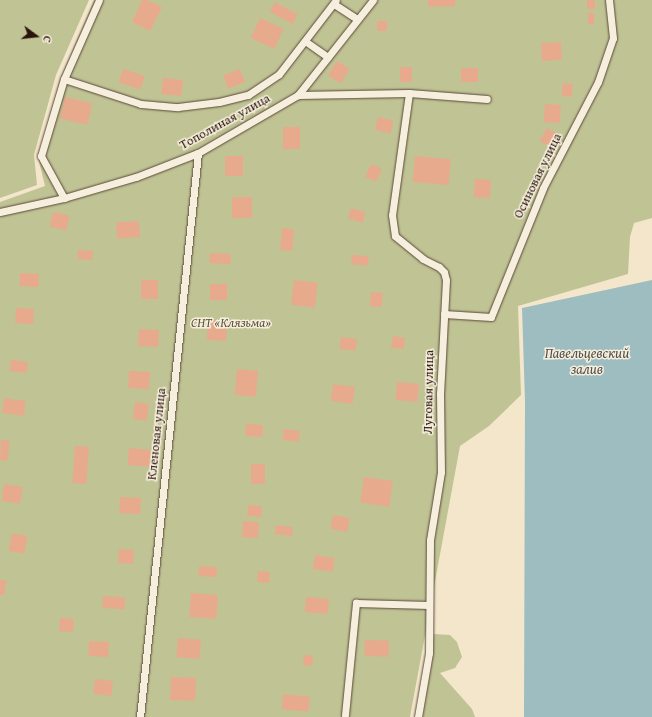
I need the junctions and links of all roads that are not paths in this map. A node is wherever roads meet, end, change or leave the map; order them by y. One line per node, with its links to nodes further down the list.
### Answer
1 (99, 0): 8 (lane)
2 (373, 0): 5 (lane, Тополиная улица)
3 (609, 0): 15 (lane, Осиновая улица)
4 (335, 2): 5 (lane); 6 (lane)
5 (357, 19): 7 (lane, Тополиная улица)
6 (304, 41): 7 (lane); 8 (lane)
7 (328, 58): 10 (lane, Тополиная улица)
8 (64, 79): 13 (lane)
9 (409, 93): 10 (lane); 11 (lane); 15 (lane, Луговая улица)
10 (298, 95): 12 (lane, Тополиная улица)
11 (487, 98)
12 (198, 153): 13 (lane, Тополиная улица); 18 (lane, Кленовая улица)
13 (64, 198): 14 (lane, Тополиная улица)
14 (0, 212)
15 (444, 314): 16 (lane, Луговая улица)
16 (429, 605): 17 (lane); 19 (lane, Луговая улица)
17 (345, 715)
18 (140, 717)
19 (418, 717)

